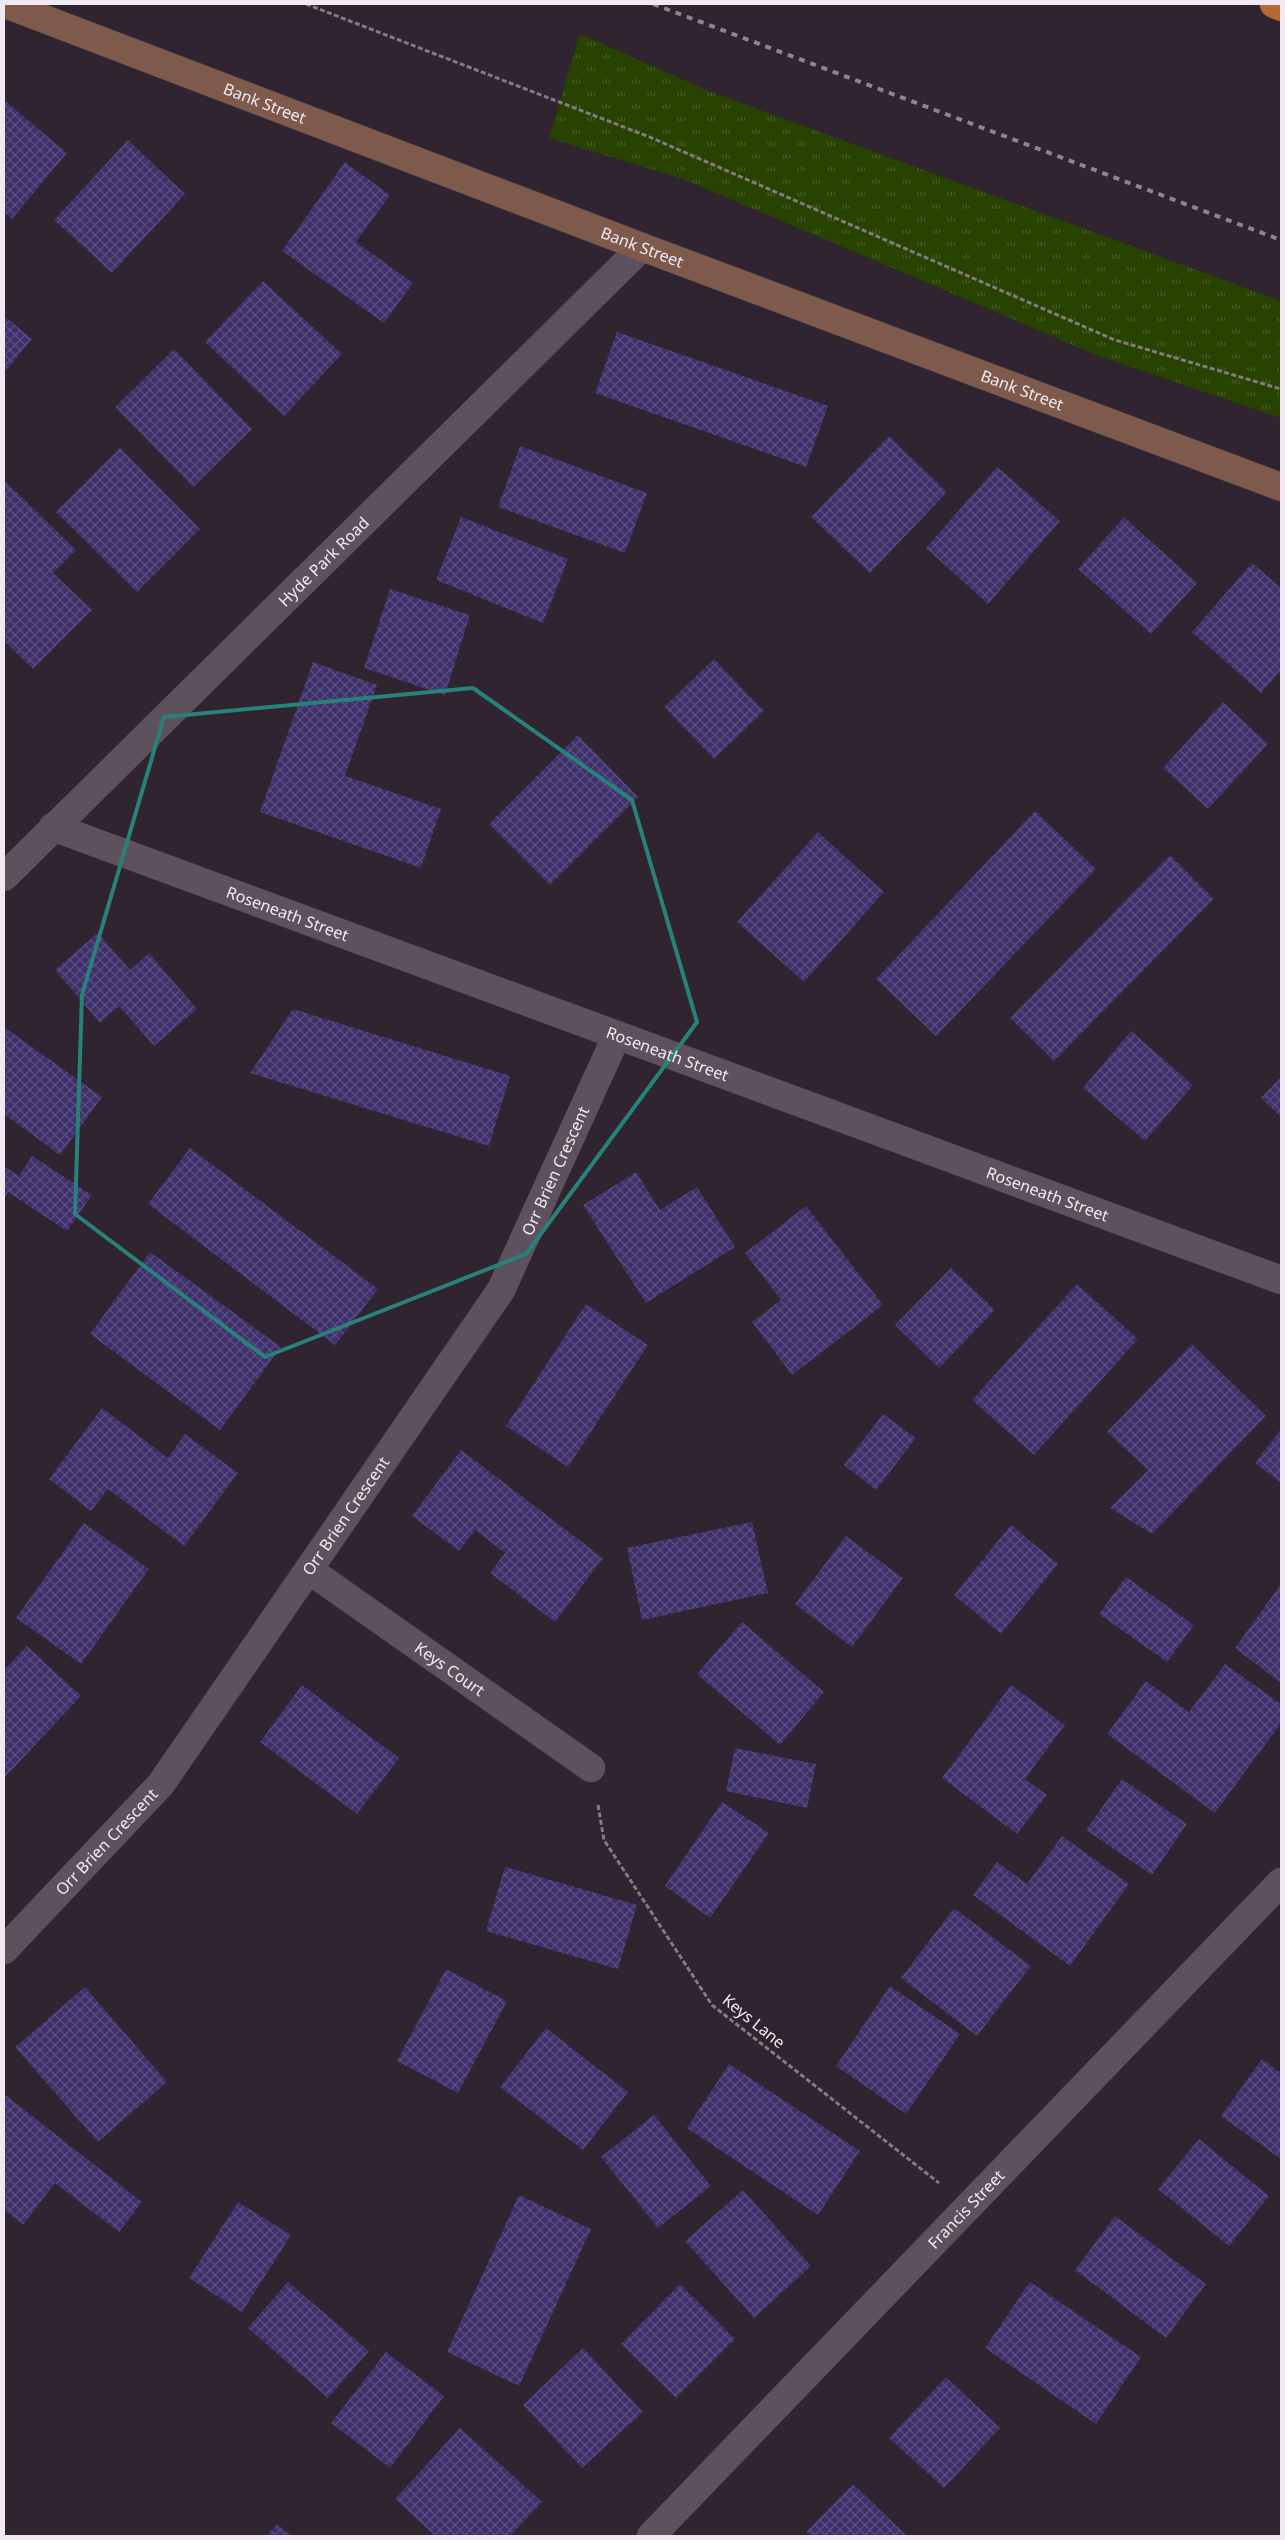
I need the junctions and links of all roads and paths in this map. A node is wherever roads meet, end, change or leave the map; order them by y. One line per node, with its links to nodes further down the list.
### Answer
1 (5, 4): 5 (main road, Bank Street)
2 (306, 4): 6 (path)
3 (1274, 4): 4 (highway)
4 (1281, 7)
5 (642, 247): 7 (main road, Bank Street); 8 (street, Hyde Park Road)
6 (1281, 389)
7 (1281, 487)
8 (53, 827): 9 (street, Hyde Park Road); 10 (street, Roseneath Street)
9 (4, 877)
10 (617, 1035): 11 (street, Roseneath Street); 12 (street, Orr Brien Crescent)
11 (1281, 1280)
12 (309, 1570): 13 (street, Keys Court); 15 (street, Orr Brien Crescent)
13 (591, 1768): 16 (path, Keys Lane)
14 (1281, 1882): 16 (street, Francis Street)
15 (4, 1950)
16 (968, 2208): 17 (street, Francis Street)
17 (651, 2536)

